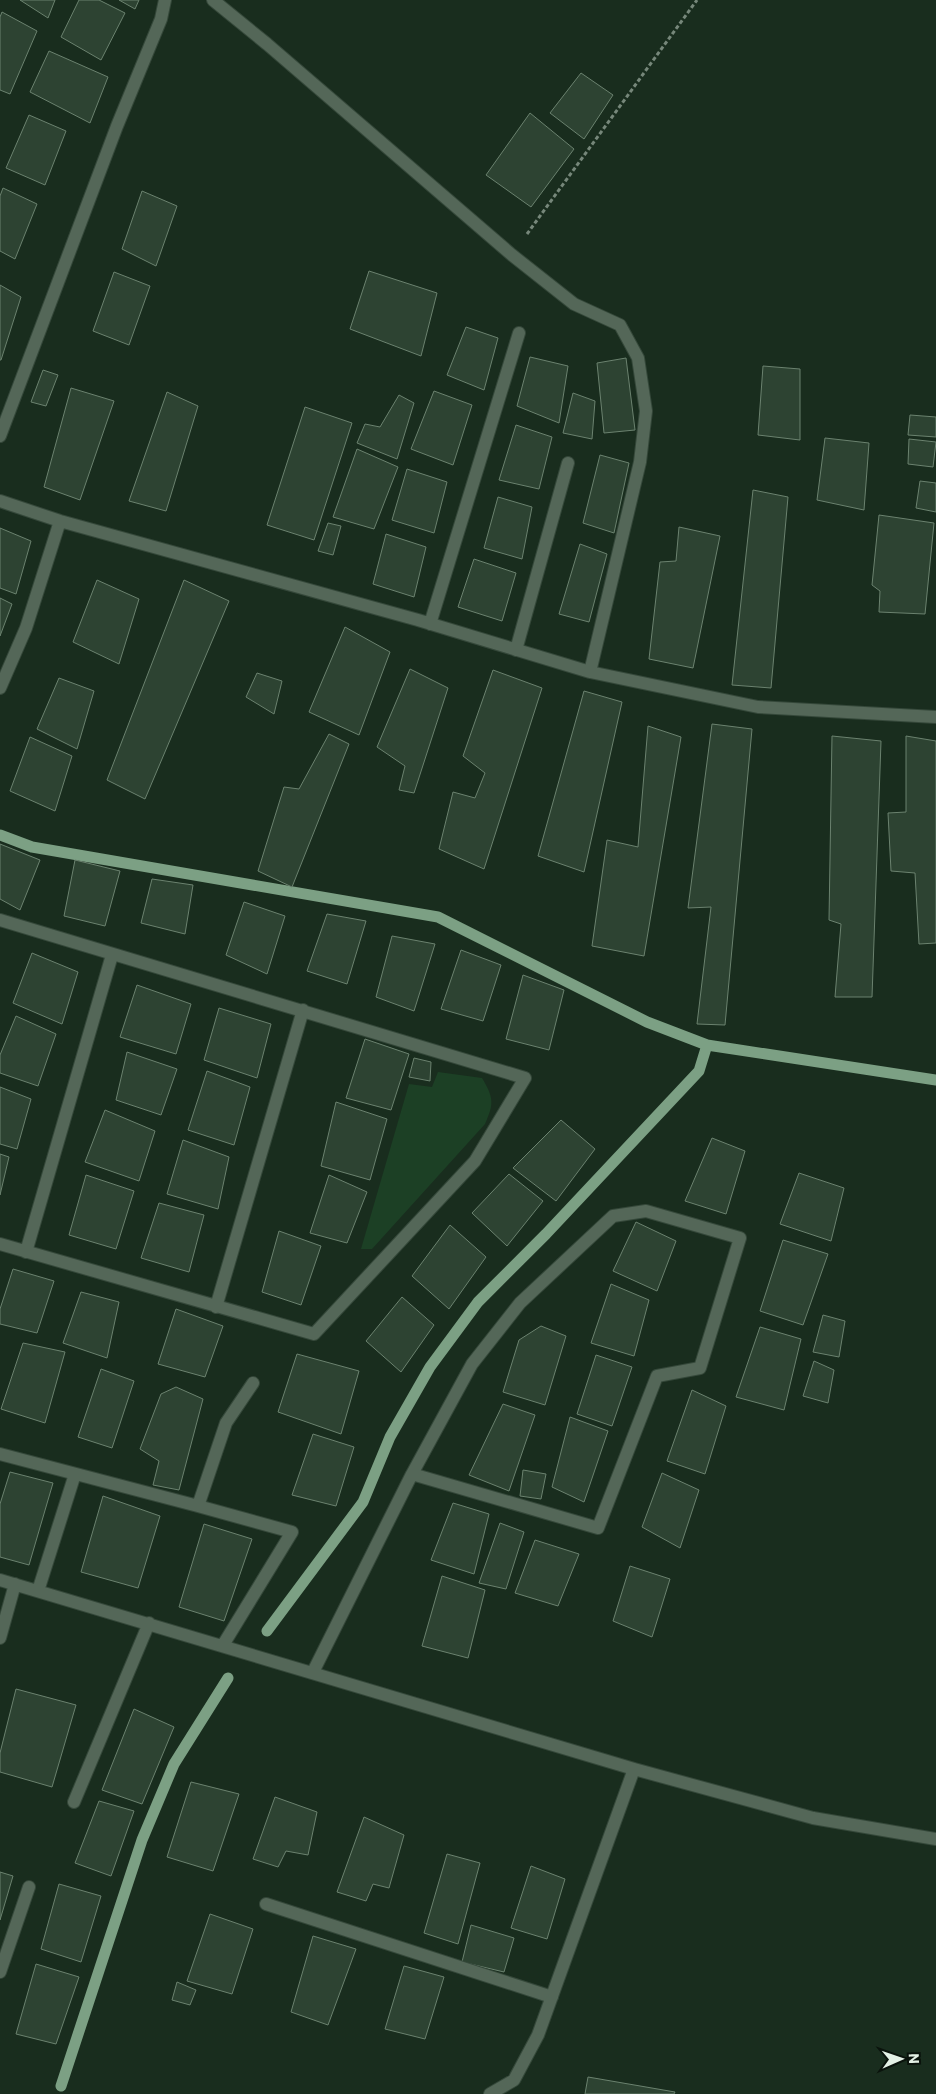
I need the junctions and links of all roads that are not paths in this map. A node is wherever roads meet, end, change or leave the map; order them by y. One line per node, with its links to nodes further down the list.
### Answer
1 (165, 0): 4 (street)
2 (213, 0): 10 (street)
3 (519, 333): 8 (street)
4 (0, 436)
5 (568, 463): 9 (street)
6 (0, 502): 7 (street)
7 (60, 521): 8 (street); 11 (street)
8 (430, 624): 9 (street)
9 (516, 650): 10 (street)
10 (590, 672): 12 (street)
11 (0, 688)
12 (936, 717)
13 (0, 920): 14 (street)
14 (112, 956): 15 (street); 17 (street)
15 (303, 1010): 18 (street); 18 (street)
16 (0, 1244): 17 (street)
17 (26, 1252): 18 (street)
18 (216, 1307)
19 (253, 1383): 23 (street)
20 (0, 1454): 21 (street)
21 (75, 1474): 23 (street); 26 (street)
22 (412, 1474): 22 (street); 30 (street)
23 (198, 1506): 29 (street)
24 (0, 1580): 25 (street)
25 (15, 1584): 26 (street); 28 (street)
26 (38, 1591): 27 (street)
27 (149, 1623): 29 (street); 32 (street)
28 (0, 1638)
29 (223, 1645): 30 (street)
30 (313, 1672): 31 (street)
31 (634, 1769): 33 (street); 37 (street)
32 (74, 1802)
33 (936, 1839)
34 (29, 1887): 36 (street)
35 (266, 1904): 37 (street)
36 (0, 1972)
37 (552, 1997): 38 (street)
38 (490, 2094)

